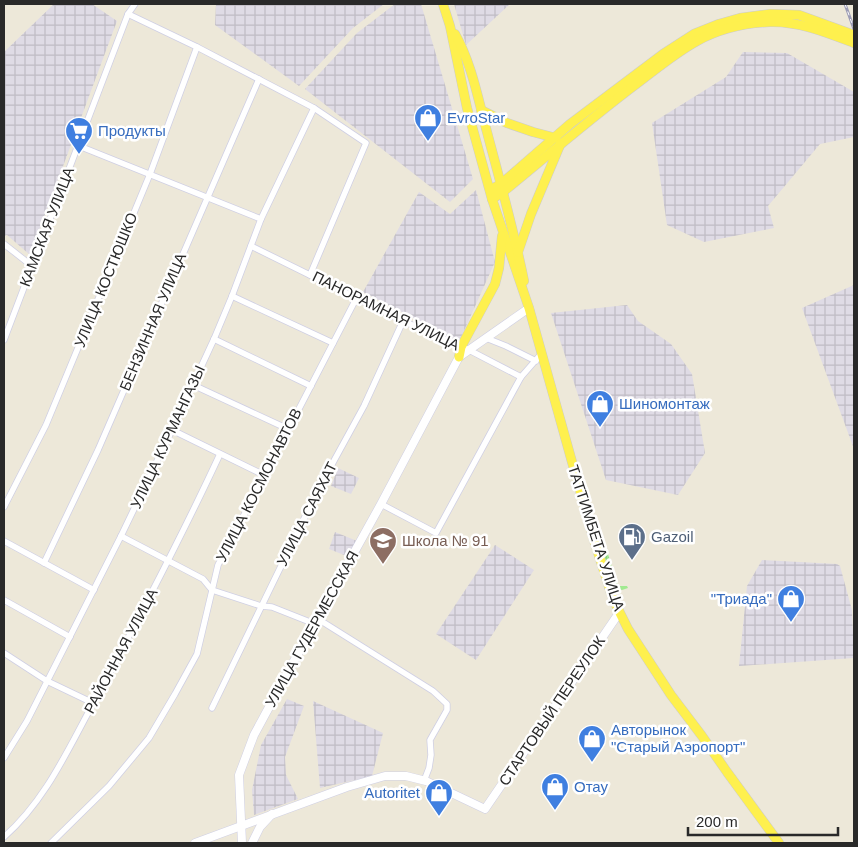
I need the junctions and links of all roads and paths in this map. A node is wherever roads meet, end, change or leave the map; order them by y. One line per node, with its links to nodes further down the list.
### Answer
1 (135, 4): 3 (street, КАМСКАЯ УЛИЦА)
2 (443, 4): 4 (main road)
3 (128, 14): 6 (street); 11 (street, КАМСКАЯ УЛИЦА)
4 (450, 26): 9 (main road); 14 (main road)
5 (853, 40): 10 (main road); 10 (main road)
6 (197, 47): 7 (street); 12 (street, УЛИЦА КОСТЮШКО)
7 (259, 79): 8 (street); 15 (street, БЕНЗИННАЯ УЛИЦА)
8 (314, 108): 16 (street, УЛИЦА КУРМАНГАЗЫ); 22 (street)
9 (481, 110): 10 (main road); 13 (main road)
10 (558, 141): 13 (main road); 20 (main road)
11 (79, 146): 12 (street); 21 (street, КАМСКАЯ УЛИЦА)
12 (150, 174): 15 (street); 43 (street, УЛИЦА КОСТЮШКО)
13 (502, 188): 14 (main road); 20 (main road)
14 (491, 194): 17 (main road)
15 (206, 197): 16 (street); 47 (street, БЕНЗИННАЯ УЛИЦА)
16 (261, 219): 19 (street, УЛИЦА КУРМАНГАЗЫ)
17 (502, 233): 25 (main road); 31 (main road)
18 (4, 244): 21 (street)
19 (251, 246): 22 (street, ПАНОРАМНАЯ УЛИЦА); 23 (street, УЛИЦА КУРМАНГАЗЫ)
20 (518, 252): 25 (main road)
21 (32, 266): 29 (street, КАМСКАЯ УЛИЦА)
22 (310, 274): 24 (street, ПАНОРАМНАЯ УЛИЦА)
23 (232, 296): 28 (street, УЛИЦА КУРМАНГАЗЫ); 30 (street)
24 (357, 297): 26 (street, ПАНОРАМНАЯ УЛИЦА); 30 (street, УЛИЦА КОСМОНАВТОВ)
25 (529, 308): 27 (main road); 32 (main road, ТАТТИМБЕТА УЛИЦА)
26 (403, 321): 31 (street, ПАНОРАМНАЯ УЛИЦА); 51 (street, УЛИЦА САЯХАТ)
27 (486, 338): 31 (main road); 34 (street)
28 (214, 339): 36 (street, УЛИЦА КУРМАНГАЗЫ); 37 (street)
29 (4, 340)
30 (333, 343): 37 (street, УЛИЦА КОСМОНАВТОВ)
31 (465, 349): 33 (main road); 35 (street, ПАНОРАМНАЯ УЛИЦА)
32 (542, 353): 34 (street); 52 (main road, ТАТТИМБЕТА УЛИЦА)
33 (459, 357): 42 (main road, УЛИЦА ГУДЕРМЕССКАЯ)
34 (536, 361): 35 (street)
35 (522, 377): 42 (street)
36 (193, 385): 38 (street); 39 (street, УЛИЦА КУРМАНГАЗЫ)
37 (311, 386): 38 (street, УЛИЦА КОСМОНАВТОВ)
38 (288, 429): 41 (street, УЛИЦА КОСМОНАВТОВ)
39 (172, 430): 40 (street); 44 (street, УЛИЦА КУРМАНГАЗЫ)
40 (220, 454): 41 (street); 46 (street, РАЙОННАЯ УЛИЦА)
41 (264, 475): 49 (street, УЛИЦА КОСМОНАВТОВ)
42 (381, 504): 53 (main road, УЛИЦА ГУДЕРМЕССКАЯ)
43 (4, 508)
44 (121, 536): 46 (street); 48 (street, УЛИЦА КУРМАНГАЗЫ)
45 (4, 541): 47 (street)
46 (168, 561): 49 (street); 57 (street, РАЙОННАЯ УЛИЦА)
47 (44, 563): 48 (street)
48 (94, 590): 54 (street, УЛИЦА КУРМАНГАЗЫ)
49 (212, 590): 51 (street); 64 (street, УЛИЦА КОСМОНАВТОВ)
50 (4, 600): 54 (street)
51 (261, 606): 53 (street); 58 (street, УЛИЦА САЯХАТ)
52 (619, 613): 60 (main road, СТАРТОВЫЙ ПЕРЕУЛОК); 68 (main road, ТАТТИМБЕТА УЛИЦА)
53 (317, 621): 60 (street); 62 (main road, УЛИЦА ГУДЕРМЕССКАЯ)
54 (70, 637): 56 (street, УЛИЦА КУРМАНГАЗЫ)
55 (4, 653): 56 (street)
56 (47, 681): 57 (street); 59 (street, УЛИЦА КУРМАНГАЗЫ)
57 (93, 703): 63 (street, РАЙОННАЯ УЛИЦА)
58 (212, 708)
59 (4, 758)
60 (424, 781): 61 (main road)
61 (273, 814): 62 (main road); 67 (main road)
62 (242, 825): 65 (main road); 66 (main road, УЛИЦА ГУДЕРМЕССКАЯ)
63 (4, 836)
64 (51, 843)
65 (196, 843)
66 (242, 843)
67 (252, 843)
68 (779, 843)

